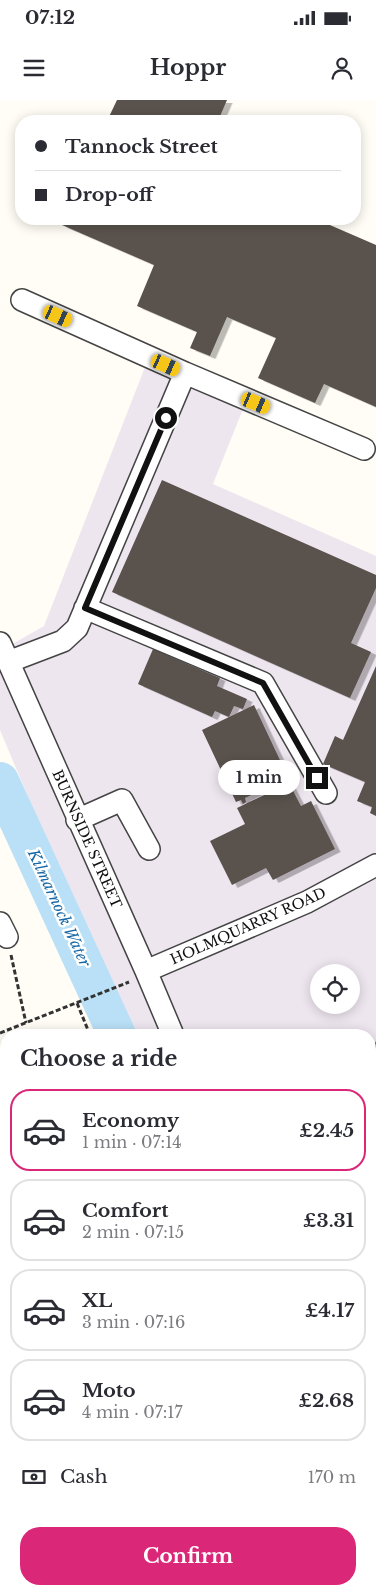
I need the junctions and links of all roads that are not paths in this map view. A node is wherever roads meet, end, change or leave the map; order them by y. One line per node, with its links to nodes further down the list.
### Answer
1 (22, 300): 2 (street)
2 (184, 373): 3 (street); 4 (street)
3 (364, 449)
4 (85, 608): 5 (street); 6 (street)
5 (4, 653): 7 (street, BURNSIDE STREET)
6 (326, 793)
7 (77, 820): 8 (street); 10 (street, BURNSIDE STREET)
8 (149, 849)
9 (376, 865): 10 (street, HOLMQUARRY ROAD)
10 (141, 975): 11 (street, BURNSIDE STREET)
11 (169, 1029)

